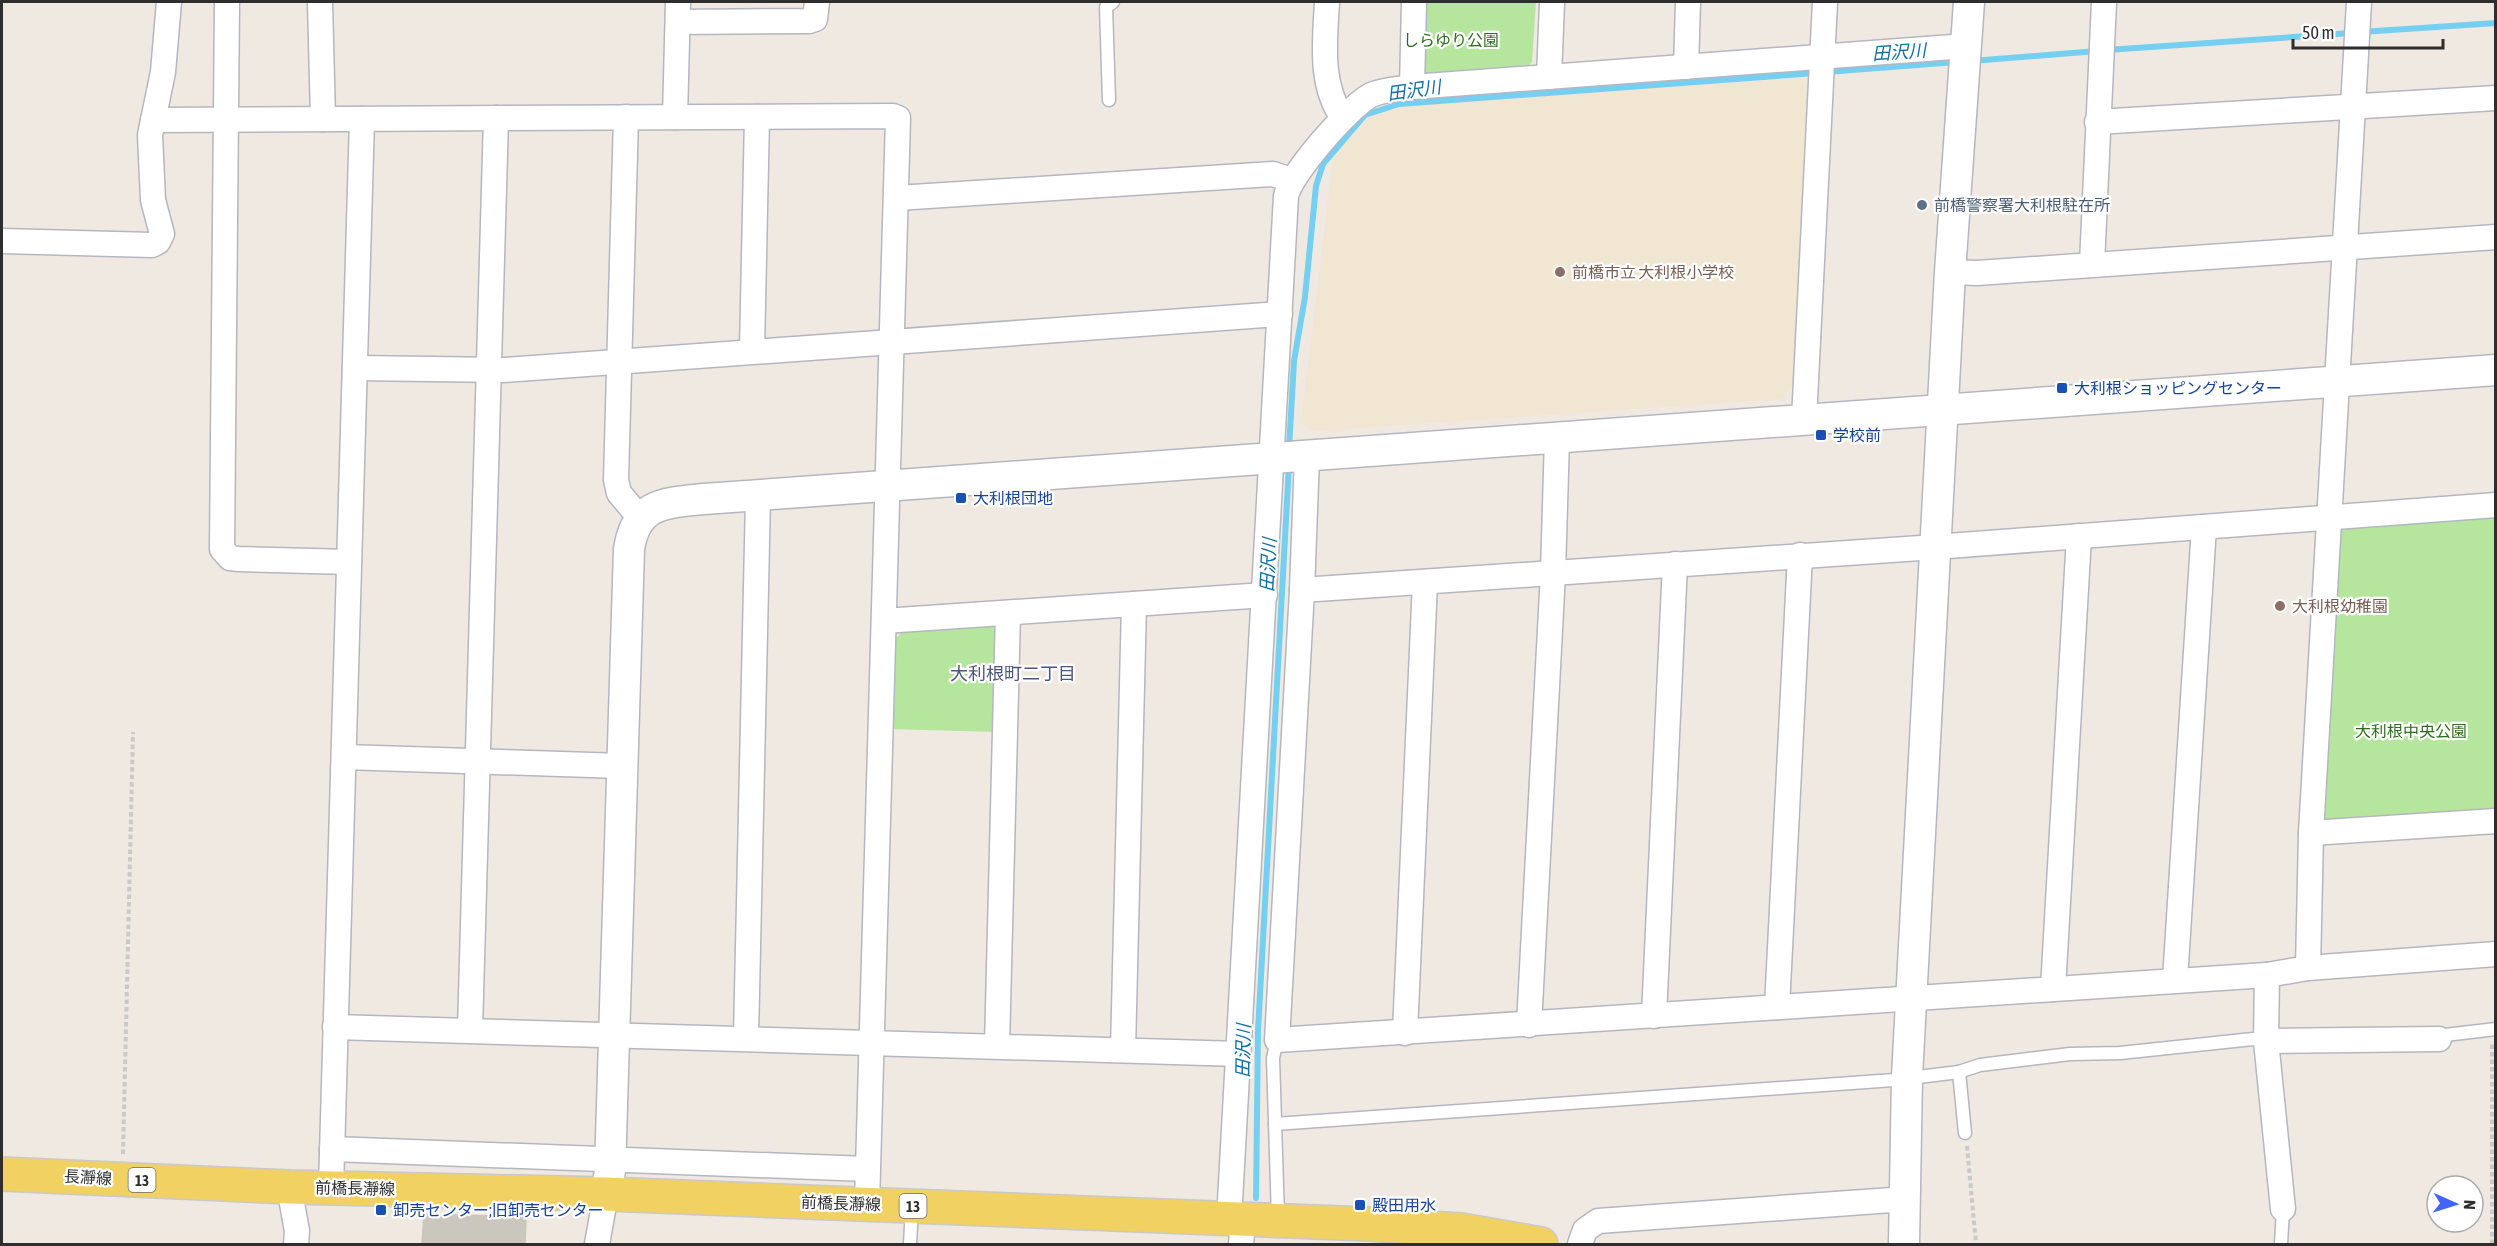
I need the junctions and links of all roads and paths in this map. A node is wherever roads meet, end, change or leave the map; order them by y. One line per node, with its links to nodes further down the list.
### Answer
1 (169, 2): 30 (street)
2 (227, 2): 31 (street)
3 (320, 2): 28 (street)
4 (818, 2): 14 (street)
5 (1113, 2): 21 (lane)
6 (1327, 2): 27 (street)
7 (1414, 2): 19 (street)
8 (1552, 2): 18 (street)
9 (1688, 2): 17 (street)
10 (1825, 2): 16 (street)
11 (1969, 2): 15 (street)
12 (2104, 2): 32 (street)
13 (2359, 2): 22 (street)
14 (678, 12): 24 (street)
15 (1966, 46): 16 (street); 39 (street)
16 (1822, 58): 17 (street); 49 (street)
17 (1686, 67): 18 (street)
18 (1549, 78): 19 (street)
19 (1412, 87): 27 (street)
20 (2496, 98): 22 (street)
21 (1109, 100)
22 (2353, 108): 32 (street); 37 (street)
23 (626, 117): 24 (street); 26 (street); 43 (street)
24 (675, 117): 25 (street)
25 (757, 117): 34 (street); 42 (street)
26 (496, 118): 29 (street); 46 (street)
27 (1343, 118): 33 (street)
28 (323, 119): 29 (street); 31 (street)
29 (362, 119): 44 (street)
30 (153, 120): 31 (street); 36 (street)
31 (228, 120): 62 (street)
32 (2097, 122): 38 (street)
33 (1291, 180): 34 (street); 40 (street)
34 (897, 198): 41 (street)
35 (2496, 237): 37 (street)
36 (2, 241)
37 (2345, 248): 38 (street); 47 (street)
38 (2092, 264): 39 (street)
39 (1950, 272): 48 (street)
40 (1280, 314): 41 (street); 52 (street)
41 (893, 341): 42 (street); 53 (street)
42 (752, 351): 43 (street)
43 (618, 362): 46 (street); 57 (street)
44 (355, 368): 46 (street); 62 (street)
45 (2496, 370): 47 (street)
46 (488, 371): 73 (street)
47 (2338, 381): 48 (street); 56 (street)
48 (1944, 410): 49 (street); 60 (street)
49 (1804, 420): 50 (street)
50 (1557, 438): 51 (street); 64 (street)
51 (1306, 456): 52 (street); 66 (street)
52 (1272, 458): 53 (street); 67 (street)
53 (888, 486): 54 (street); 70 (street)
54 (758, 497): 57 (street); 93 (street)
55 (2496, 505): 56 (street)
56 (2331, 516): 58 (street); 78 (street)
57 (640, 518): 74 (street)
58 (2204, 527): 59 (street); 82 (street)
59 (2079, 536): 60 (street); 83 (street)
60 (1935, 547): 61 (street); 84 (street)
61 (1800, 555): 63 (street); 85 (street)
62 (349, 562): 72 (street)
63 (1675, 564): 64 (street); 86 (street)
64 (1553, 573): 65 (street); 87 (street)
65 (1425, 582): 66 (street); 91 (street)
66 (1302, 590): 76 (street)
67 (1265, 595): 68 (street); 75 (street)
68 (1134, 604): 69 (street); 99 (street)
69 (1008, 613): 70 (street); 98 (street)
70 (884, 621): 97 (street)
71 (133, 732): 109 (path)
72 (345, 757): 73 (street); 88 (street)
73 (478, 761): 74 (street); 89 (street)
74 (622, 766): 92 (street)
75 (1252, 816): 76 (street); 100 (street)
76 (1290, 818): 95 (street)
77 (2496, 821): 78 (street)
78 (2311, 833): 80 (street)
79 (2496, 954): 80 (street)
80 (2308, 968): 81 (street)
81 (2267, 975): 82 (street); 96 (street)
82 (2175, 980): 83 (street)
83 (2053, 989): 84 (street)
84 (1912, 997): 85 (street); 102 (street)
85 (1777, 1007): 86 (street)
86 (1654, 1016): 87 (street)
87 (1529, 1024): 91 (street)
88 (335, 1027): 89 (street); 105 (street)
89 (470, 1030): 92 (street)
90 (2494, 1030): 94 (lane); 127 (path)
91 (1405, 1033): 95 (street)
92 (614, 1035): 93 (street); 106 (street)
93 (746, 1037): 97 (street)
94 (2439, 1039): 96 (street)
95 (1277, 1040): 103 (lane)
96 (2266, 1041): 101 (lane); 116 (street)
97 (871, 1044): 98 (street); 107 (street)
98 (997, 1046): 99 (street)
99 (1123, 1050): 100 (street)
100 (1239, 1053): 118 (street)
101 (1959, 1072): 102 (lane); 104 (lane)
102 (1907, 1077): 103 (lane); 113 (street)
103 (1275, 1124): 117 (lane)
104 (1965, 1133): 125 (path)
105 (332, 1149): 106 (street); 111 (street)
106 (610, 1160): 107 (street); 112 (street)
107 (867, 1169): 114 (street)
108 (2, 1173): 109 (main road, 長瀞線 / 13)
109 (123, 1179): 110 (main road, 長瀞線 / 13)
110 (286, 1187): 111 (main road, 前橋長瀞線 / 13); 119 (street)
111 (331, 1188): 112 (main road, 前橋長瀞線 / 13)
112 (606, 1194): 114 (main road, 前橋長瀞線 / 13); 120 (street)
113 (1906, 1199): 123 (street); 124 (street)
114 (867, 1204): 115 (main road, 前橋長瀞線 / 13)
115 (912, 1206): 118 (main road, 前橋長瀞線 / 13); 121 (lane)
116 (2283, 1209): 126 (lane)
117 (1278, 1221): 118 (main road, 前橋長瀞線 / 13); 122 (main road, 前橋長瀞線 / 13)
118 (1238, 1228)
119 (296, 1245)
120 (597, 1245)
121 (910, 1245)
122 (1541, 1245)
123 (1580, 1245)
124 (1904, 1245)
125 (1976, 1245)
126 (2281, 1245)
127 (2492, 1245)

